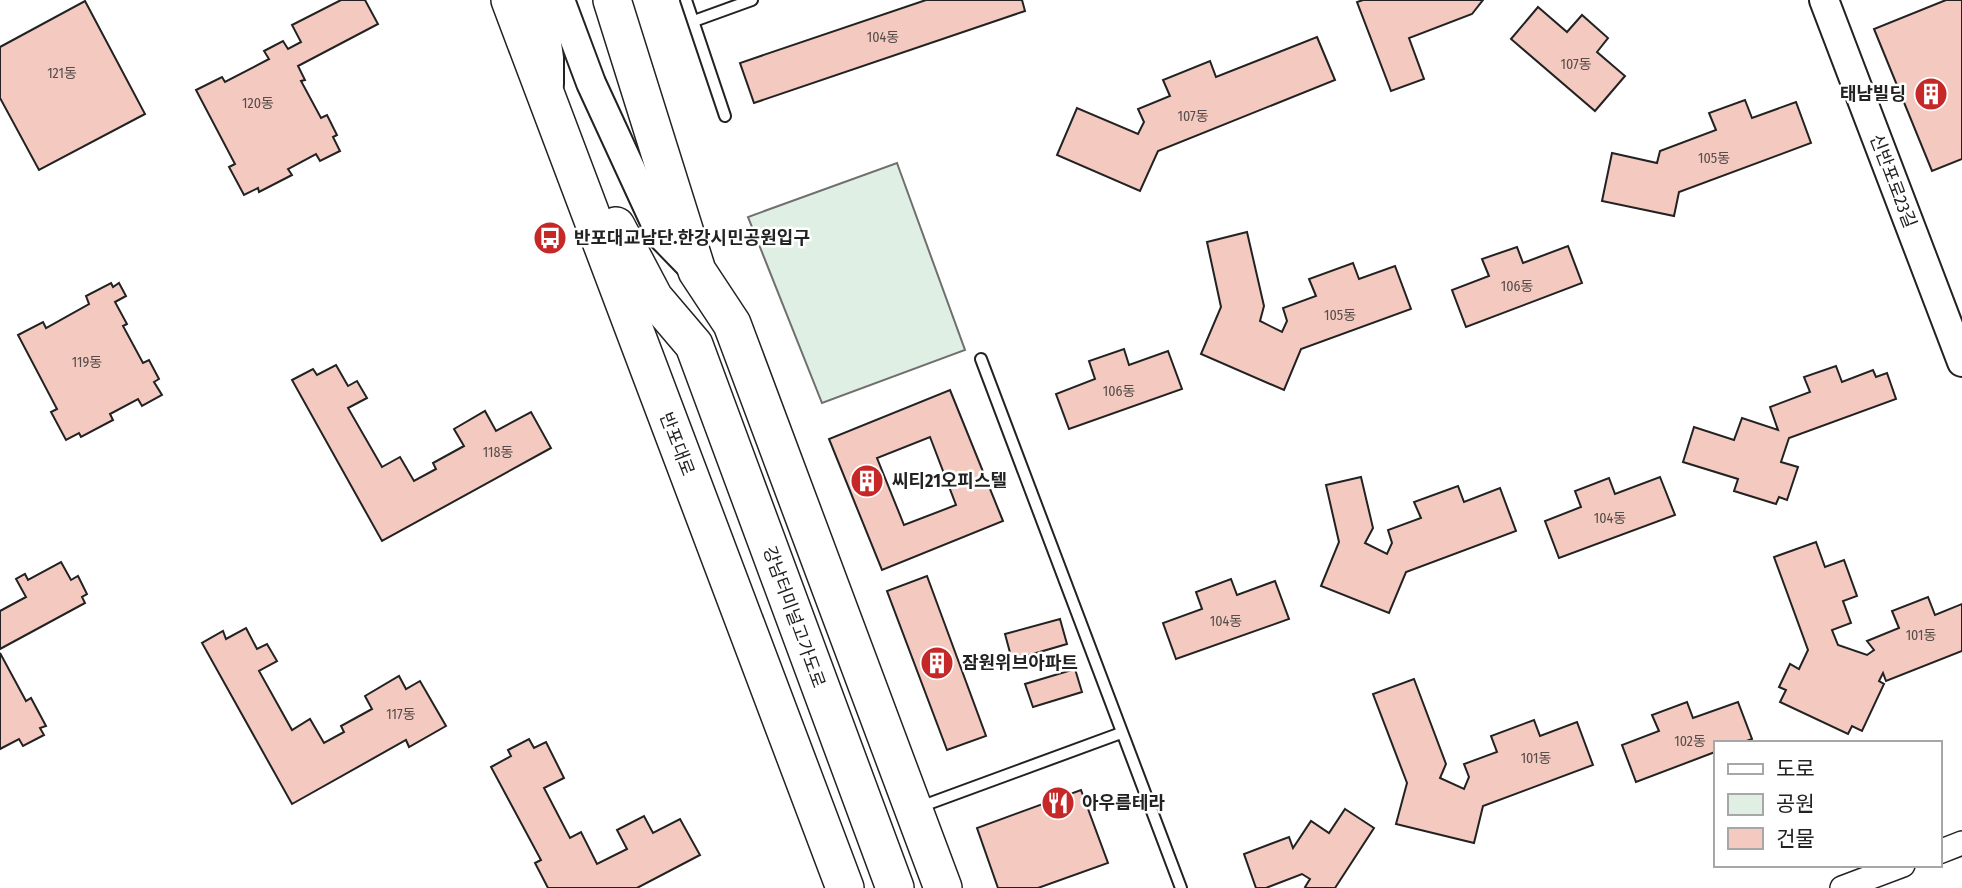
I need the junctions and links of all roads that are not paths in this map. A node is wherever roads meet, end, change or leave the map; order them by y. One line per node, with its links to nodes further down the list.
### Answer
1 (510, 0): 9 (main road, 반포대로)
2 (541, 0): 9 (street)
3 (560, 0): 12 (street)
4 (612, 0): 12 (main road)
5 (686, 0): 8 (lane)
6 (752, 0): 8 (lane)
7 (1828, 1): 15 (street, 신반포로23길)
8 (694, 21): 10 (lane)
9 (550, 103): 11 (main road, 반포대로)
10 (725, 116)
11 (575, 173): 13 (main road); 21 (main road, 반포대로)
12 (697, 271): 13 (main road); 17 (main road)
13 (694, 345): 22 (main road, 강남터미널고가도로)
14 (981, 359): 16 (lane)
15 (1962, 362)
16 (1121, 733): 17 (lane); 24 (lane)
17 (915, 809): 23 (main road)
18 (1962, 843): 19 (street)
19 (1941, 851)
20 (1898, 867): 25 (street)
21 (845, 888)
22 (895, 888)
23 (943, 888)
24 (1181, 888)
25 (1842, 888)

